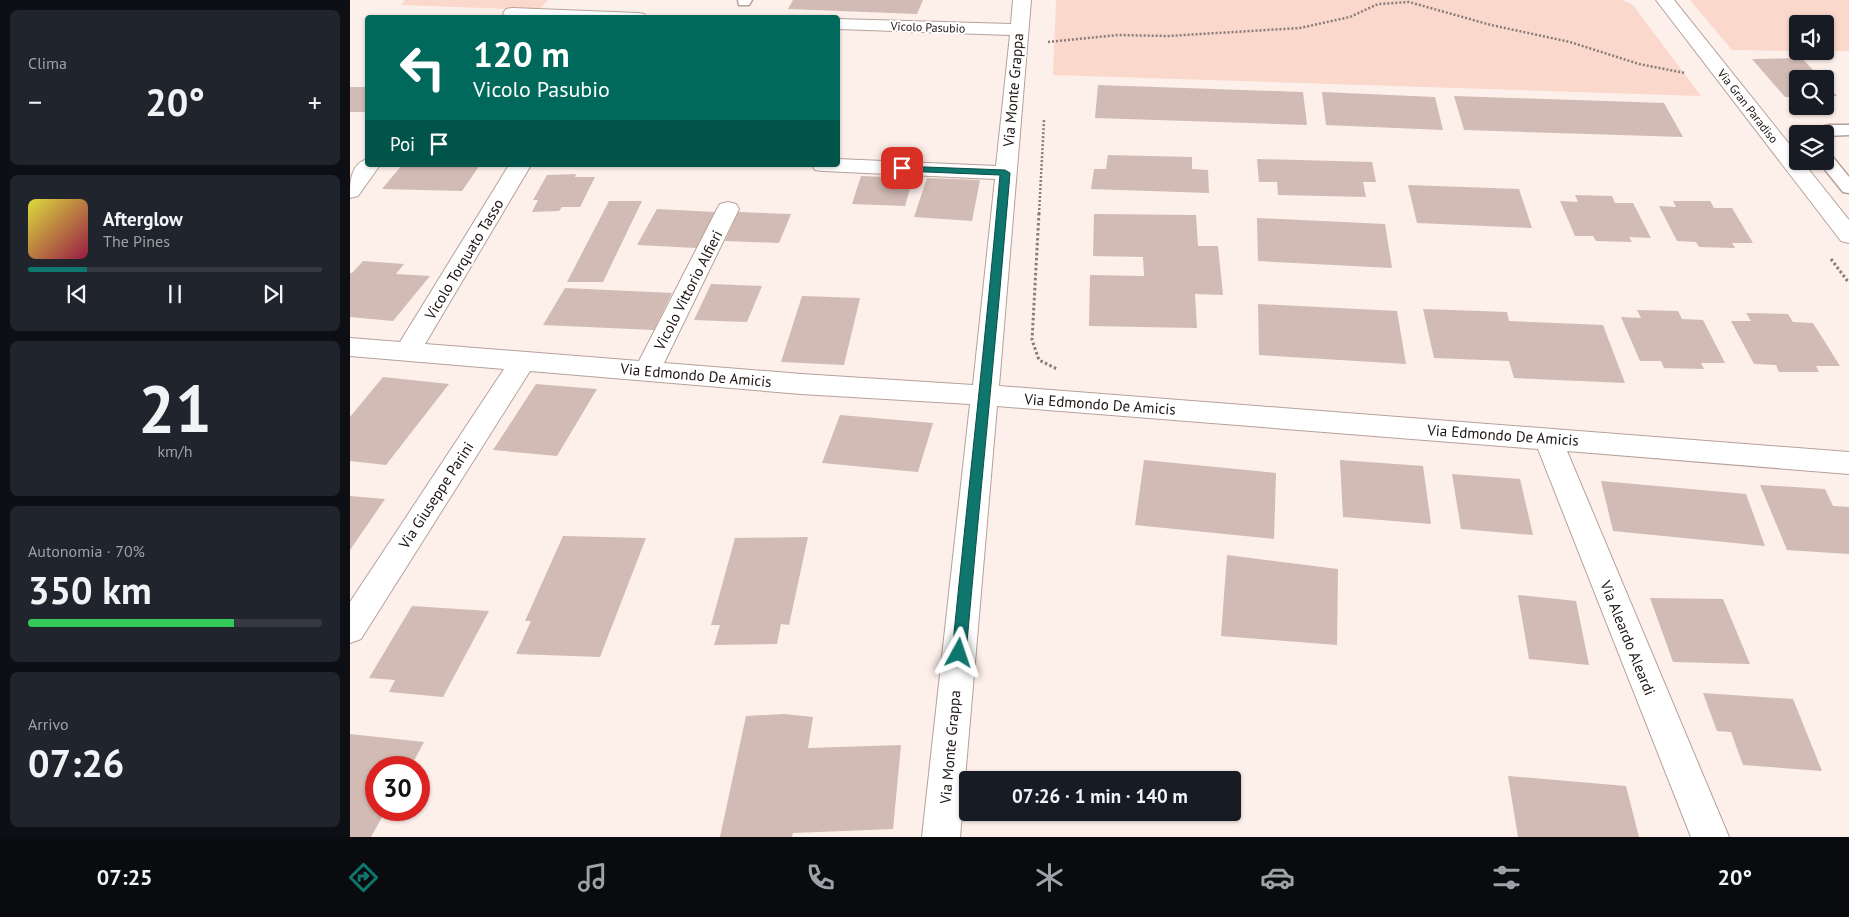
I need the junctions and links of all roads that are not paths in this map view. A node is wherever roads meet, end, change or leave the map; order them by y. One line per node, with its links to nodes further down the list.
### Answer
1 (1022, 0): 6 (street, Via Monte Grappa)
2 (1665, 0): 17 (street, Via Gran Paradiso)
3 (512, 13): 4 (street)
4 (562, 15)
5 (840, 24): 6 (street, Vicolo Pasubio)
6 (1018, 30): 13 (street, Via Monte Grappa)
7 (1834, 130): 8 (lane)
8 (1849, 130)
9 (840, 166): 13 (street)
10 (368, 167): 15 (street)
11 (519, 167): 19 (street, Vicolo Torquato Tasso)
12 (1834, 170): 14 (lane)
13 (1005, 173): 22 (street, Via Monte Grappa)
14 (1849, 188)
15 (350, 191)
16 (728, 209): 21 (street, Vicolo Vittorio Alfieri)
17 (1849, 236)
18 (350, 347): 19 (street, Via Edmondo De Amicis)
19 (408, 352): 20 (street, Via Edmondo De Amicis)
20 (523, 361): 21 (street, Via Edmondo De Amicis); 25 (street, Via Giuseppe Parini)
21 (647, 371): 22 (street, Via Edmondo De Amicis)
22 (984, 396): 23 (street, Via Edmondo De Amicis); 26 (street, Via Monte Grappa)
23 (1548, 438): 24 (street, Via Edmondo De Amicis); 27 (street, Via Aleardo Aleardi)
24 (1849, 463)
25 (350, 629)
26 (941, 837)
27 (1710, 837)

